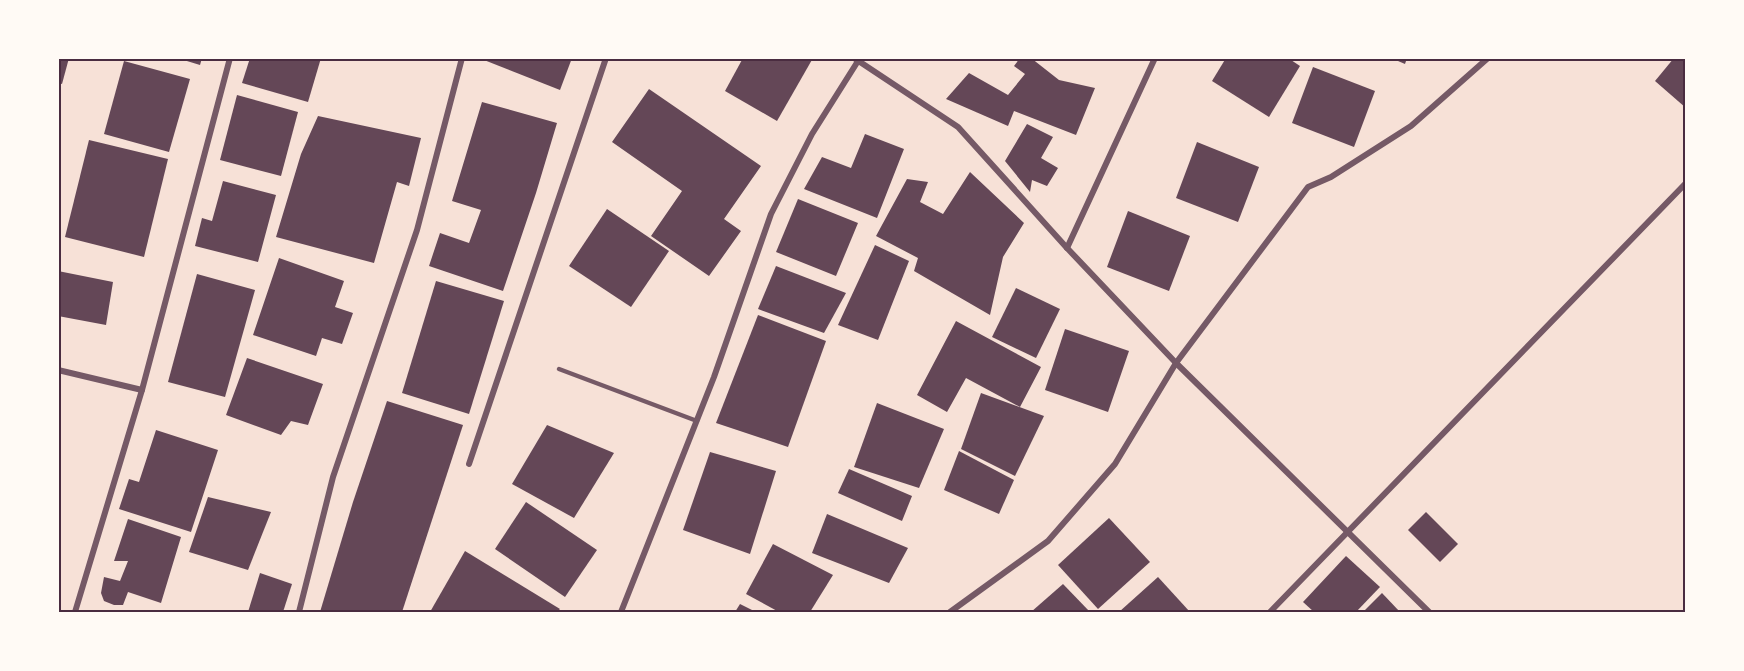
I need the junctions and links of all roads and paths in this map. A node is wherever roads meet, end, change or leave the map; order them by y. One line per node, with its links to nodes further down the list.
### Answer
1 (230, 58): 12 (street)
2 (462, 58): 17 (street)
3 (606, 58): 14 (street)
4 (1155, 58): 8 (street)
5 (1488, 58): 9 (street)
6 (857, 60): 8 (street); 13 (street)
7 (1686, 183): 15 (street)
8 (1067, 248): 9 (street)
9 (1176, 363): 15 (street); 19 (street)
10 (559, 369): 13 (lane)
11 (58, 370): 12 (street)
12 (142, 390): 16 (street)
13 (697, 421): 18 (street)
14 (469, 464)
15 (1348, 533): 20 (street); 21 (street)
16 (75, 612)
17 (299, 612)
18 (621, 612)
19 (950, 612)
20 (1270, 612)
21 (1429, 612)

